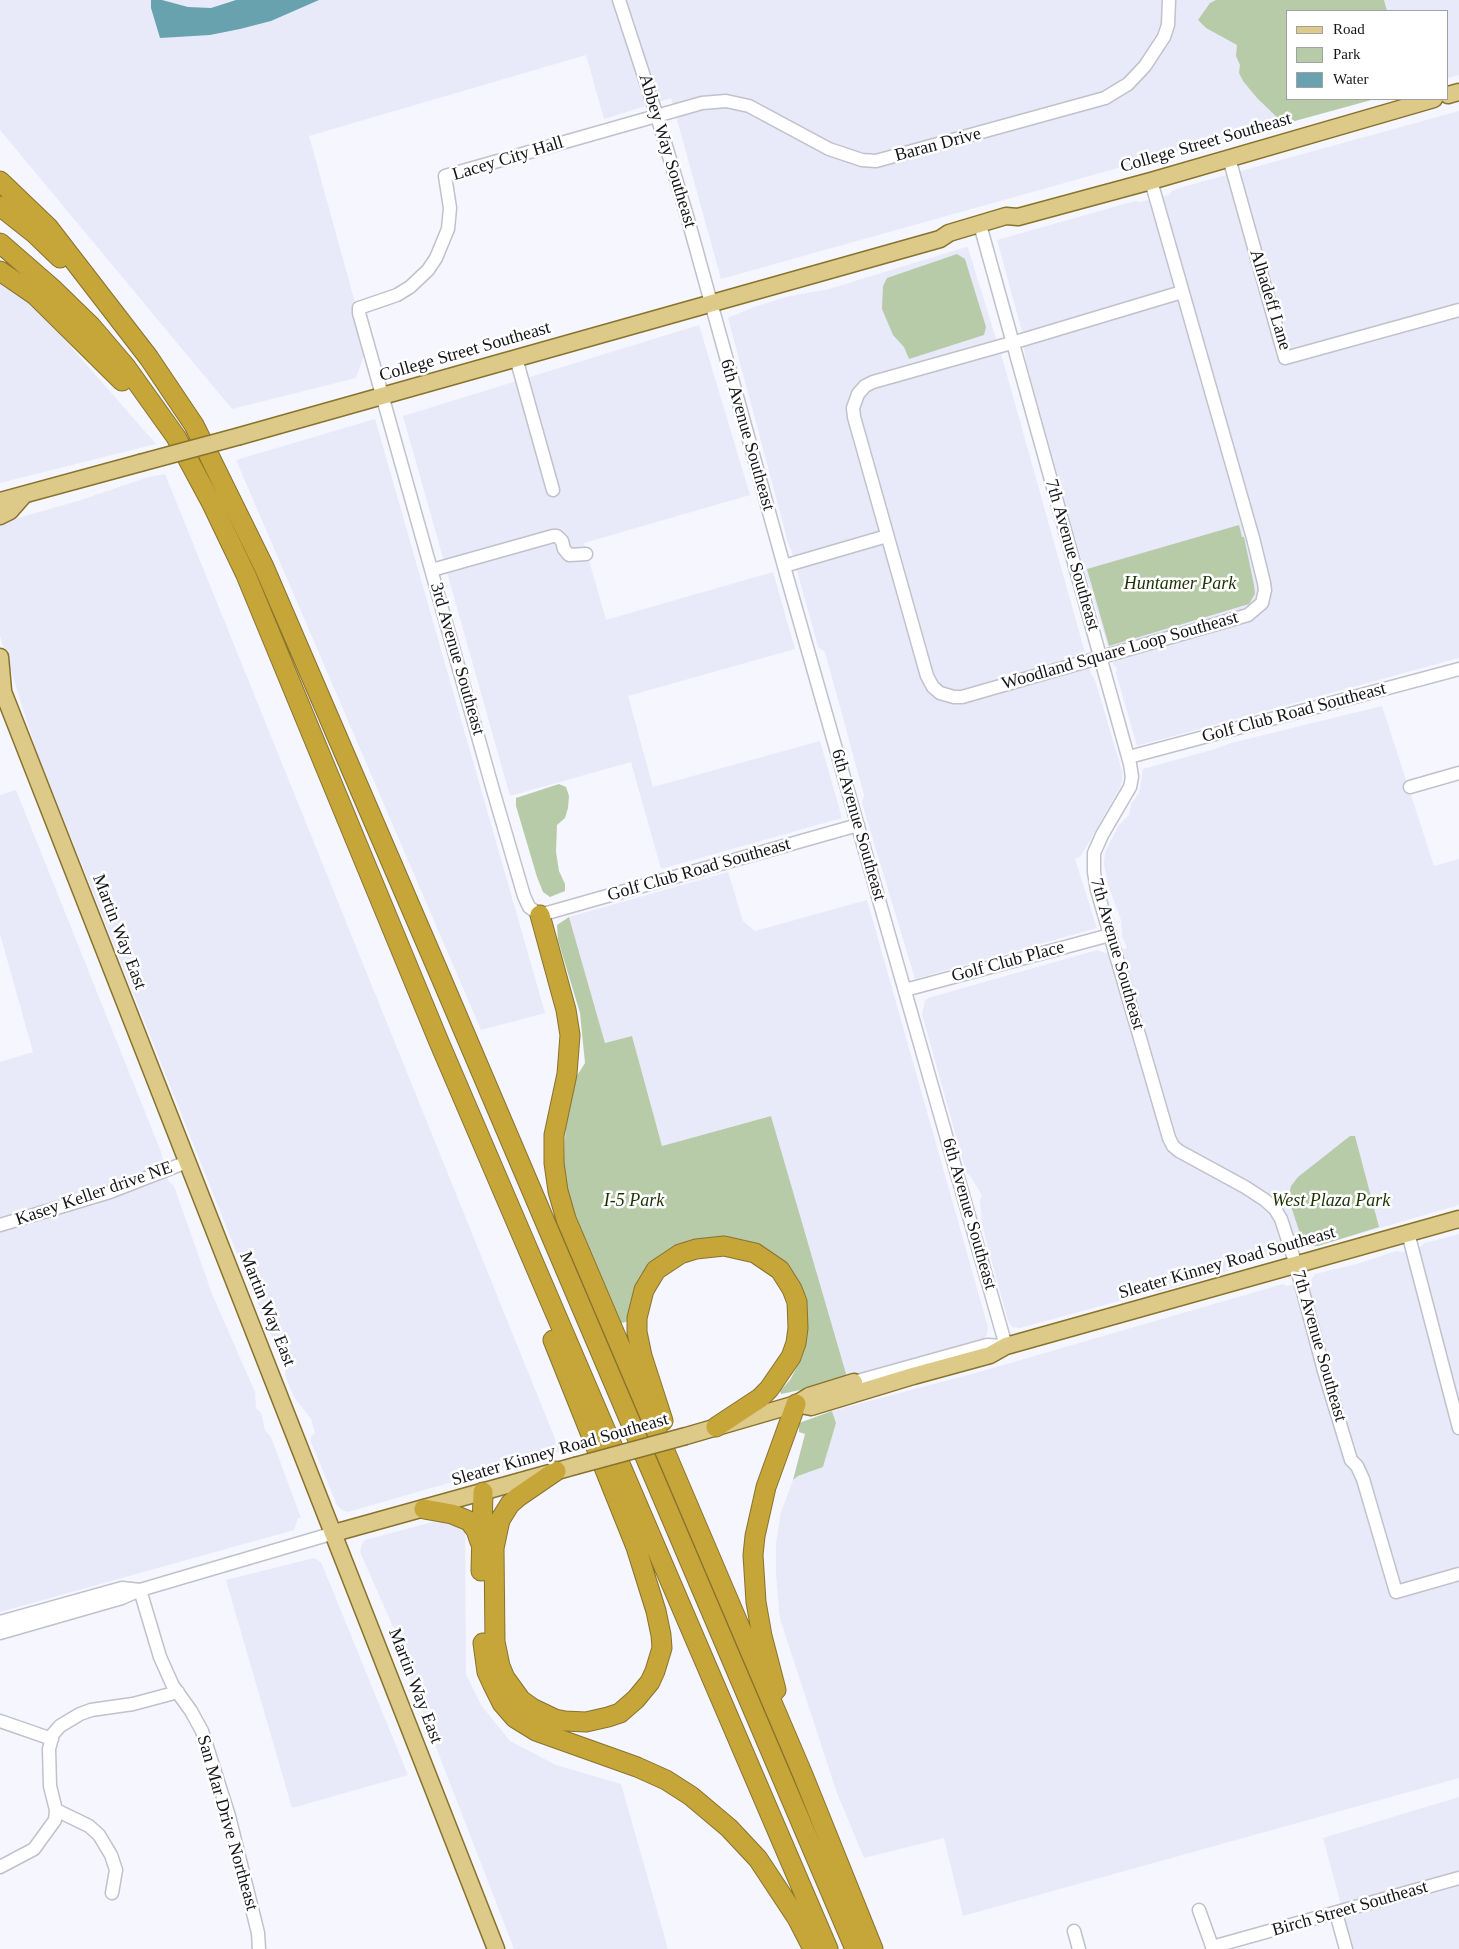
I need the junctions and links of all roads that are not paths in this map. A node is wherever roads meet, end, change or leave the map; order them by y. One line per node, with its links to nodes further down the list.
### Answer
1 (620, 0): 4 (street, Abbey Way Southeast)
2 (1169, 0): 4 (street, Baran Drive)
3 (1431, 100): 5 (main road, College Street Southeast)
4 (658, 116): 16 (street, Abbey Way Southeast); 20 (street, Lacey City Hall)
5 (1229, 158): 7 (main road, College Street Southeast); 17 (street, Alhadeff Lane)
6 (0, 181): 15 (highway)
7 (1151, 181): 9 (main road, College Street Southeast); 14 (street, Woodland Square Loop Southeast)
8 (0, 206): 15 (highway)
9 (1018, 217): 10 (main road, College Street Southeast); 11 (main road, College Street Southeast)
10 (982, 232): 11 (main road, College Street Southeast); 18 (street, 7th Avenue Southeast)
11 (940, 240): 16 (main road, College Street Southeast)
12 (0, 243): 21 (highway)
13 (0, 271): 21 (highway)
14 (1182, 292): 18 (street, Woodland Square Loop Southeast); 31 (street, Woodland Square Loop Southeast)
15 (101, 297): 78 (highway)
16 (710, 303): 19 (main road, College Street Southeast); 28 (street, 6th Avenue Southeast)
17 (1459, 310)
18 (1012, 343): 26 (street, Woodland Square Loop Southeast); 31 (street, 7th Avenue Southeast)
19 (516, 358): 20 (main road, College Street Southeast); 22 (street)
20 (382, 396): 23 (main road, College Street Southeast, bridge); 29 (street, 3rd Avenue Southeast)
21 (176, 438): 41 (highway)
22 (552, 490)
23 (24, 495): 24 (main road, College Street Southeast); 25 (main road)
24 (0, 501)
25 (0, 516)
26 (887, 536): 28 (street); 31 (street, Woodland Square Loop Southeast)
27 (586, 554): 29 (street)
28 (784, 566): 37 (street, 6th Avenue Southeast)
29 (432, 570): 38 (street, 3rd Avenue Southeast)
30 (0, 657): 33 (main road, Martin Way East)
31 (1101, 658): 34 (street, 7th Avenue Southeast)
32 (1459, 669): 34 (street, Golf Club Road Southeast)
33 (1, 687): 42 (main road, Martin Way East)
34 (1129, 757): 39 (street, 7th Avenue Southeast)
35 (1459, 773): 36 (street)
36 (1410, 787)
37 (858, 825): 38 (street, Golf Club Road Southeast); 40 (street, 6th Avenue Southeast)
38 (540, 916): 55 (highway)
39 (1110, 934): 40 (street, Golf Club Place); 46 (street, 7th Avenue Southeast)
40 (905, 990): 47 (street, 6th Avenue Southeast)
41 (439, 1042): 52 (highway); 77 (highway)
42 (188, 1162): 44 (street, Kasey Keller drive NE); 56 (main road, Martin Way East)
43 (1459, 1219): 45 (main road, Sleater Kinney Road Southeast)
44 (0, 1225)
45 (1408, 1233): 46 (main road, Sleater Kinney Road Southeast); 51 (street)
46 (1296, 1265): 47 (main road, Sleater Kinney Road Southeast); 58 (street, 7th Avenue Southeast)
47 (1006, 1346): 48 (street, Sleater Kinney Road Southeast); 49 (main road, Sleater Kinney Road Southeast)
48 (854, 1382): 49 (main road, Sleater Kinney Road Southeast)
49 (796, 1404): 50 (main road, Sleater Kinney Road Southeast); 65 (highway)
50 (716, 1427): 52 (main road, Sleater Kinney Road Southeast, bridge); 55 (highway)
51 (1459, 1428)
52 (556, 1471): 53 (main road, Sleater Kinney Road Southeast)
53 (483, 1492): 54 (main road, Sleater Kinney Road Southeast); 57 (highway)
54 (424, 1509): 56 (main road, Sleater Kinney Road Southeast); 57 (highway)
55 (699, 1532): 65 (highway)
56 (334, 1534): 59 (street); 75 (main road, Martin Way East)
57 (482, 1549): 76 (highway)
58 (1459, 1574)
59 (140, 1590): 60 (street); 61 (street); 62 (street, San Mar Drive Northeast)
60 (0, 1622)
61 (0, 1633)
62 (178, 1692): 64 (street); 74 (street, San Mar Drive Northeast)
63 (0, 1721): 64 (street)
64 (52, 1739): 66 (street)
65 (803, 1775): 79 (highway)
66 (56, 1810): 67 (street); 69 (street)
67 (0, 1867)
68 (1459, 1878): 71 (street, Birch Street Southeast)
69 (112, 1893)
70 (1199, 1910): 73 (street)
71 (1336, 1913): 73 (street, Birch Street Southeast); 81 (street)
72 (1074, 1931): 80 (street)
73 (1213, 1948)
74 (259, 1949)
75 (496, 1949)
76 (813, 1949)
77 (828, 1949)
78 (855, 1949)
79 (873, 1949)
80 (1079, 1949)
81 (1346, 1949)

